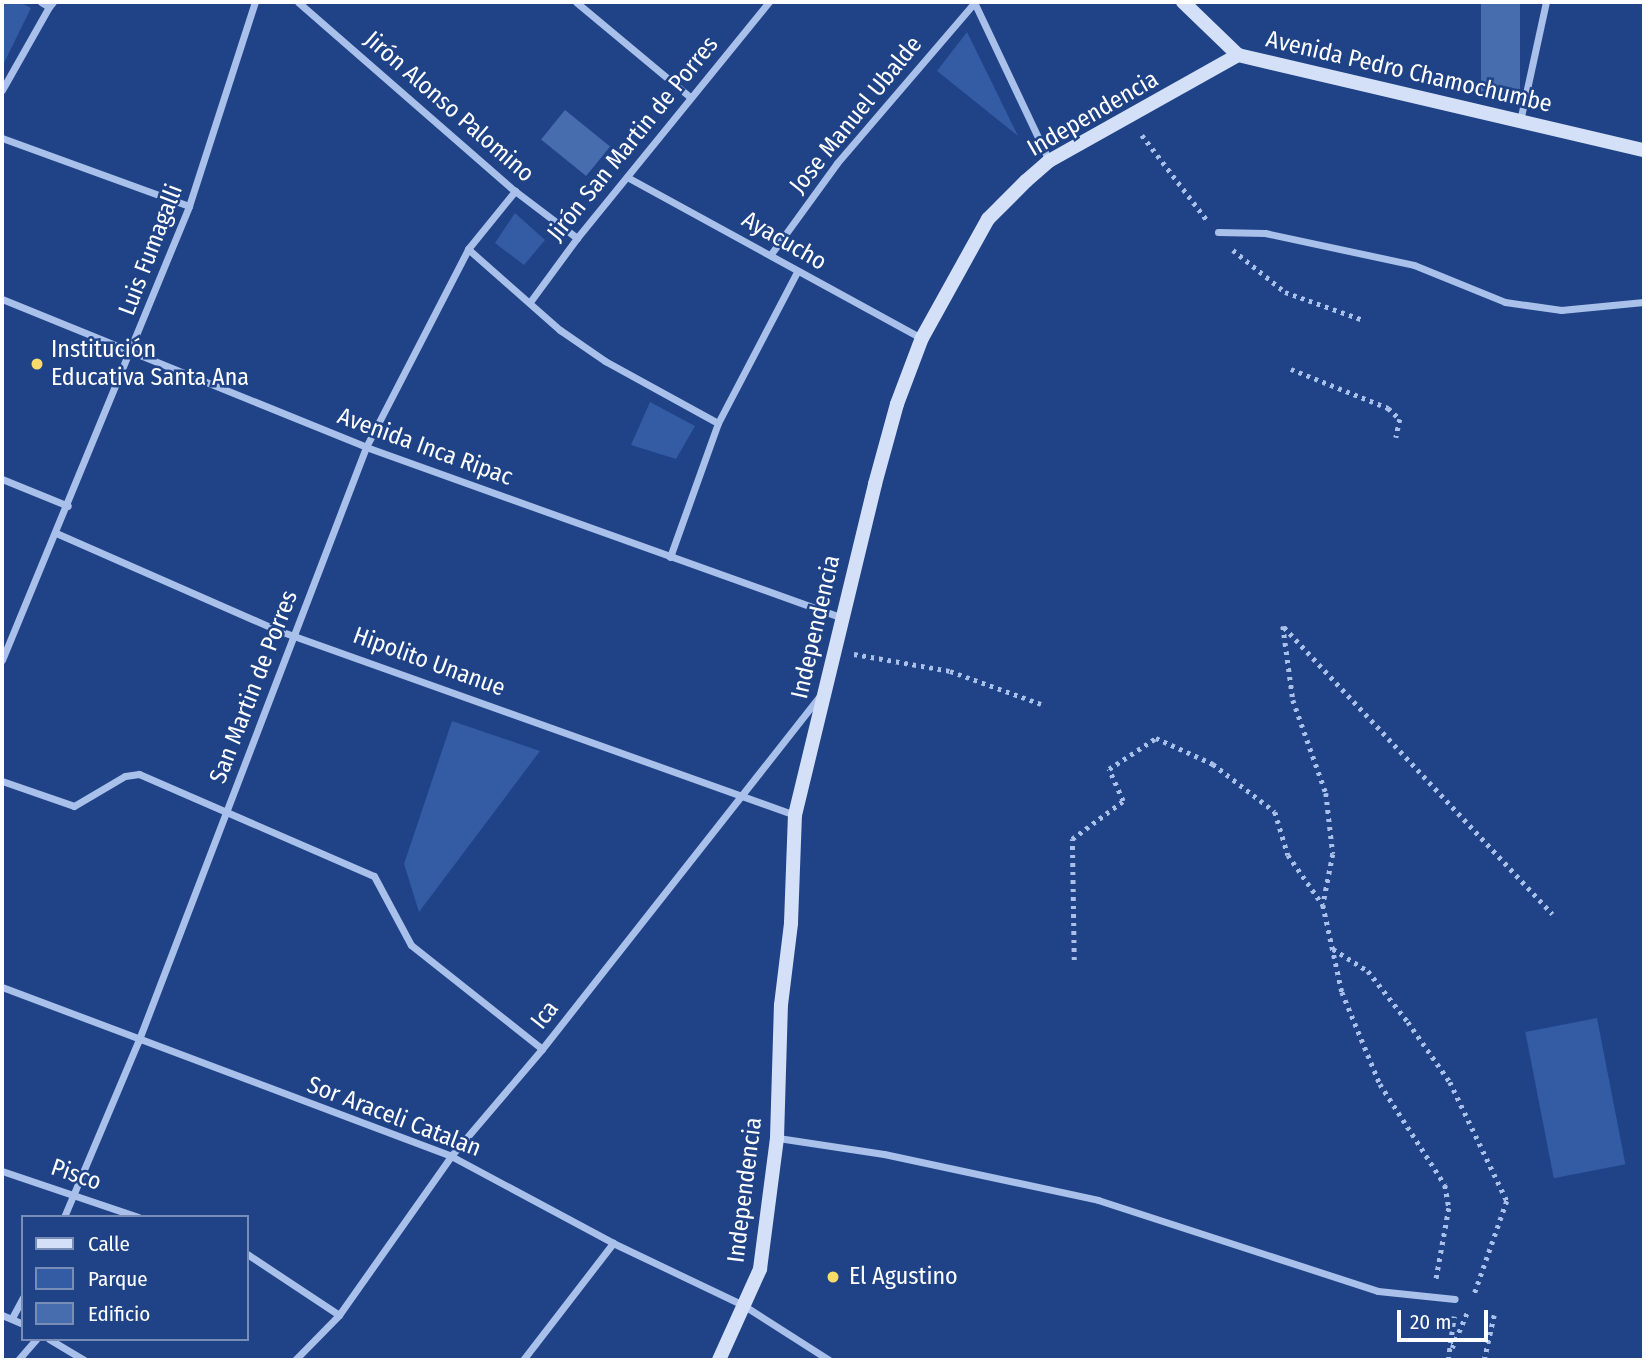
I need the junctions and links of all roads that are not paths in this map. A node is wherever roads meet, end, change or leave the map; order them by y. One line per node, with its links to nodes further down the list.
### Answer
1 (255, 2): 18 (street, Luis Fumagalli)
2 (298, 2): 17 (street, Jirón Alonso Palomino)
3 (576, 2): 11 (street)
4 (1183, 2): 9 (street, Avenida Pedro Chamochumbe)
5 (1546, 2): 12 (street)
6 (765, 3): 11 (street, Jirón San Martin de Porres)
7 (974, 3): 15 (street); 22 (street, Jose Manuel Ubalde)
8 (48, 4): 10 (street)
9 (1238, 55): 12 (street, Avenida Pedro Chamochumbe); 15 (street, Independencia)
10 (2, 90)
11 (689, 96): 16 (street, Jirón San Martin de Porres)
12 (1520, 121): 14 (street, Avenida Pedro Chamochumbe)
13 (2, 138): 18 (street)
14 (1644, 150)
15 (1049, 161): 27 (street, Independencia)
16 (626, 177): 20 (street, Jirón San Martin de Porres); 22 (street, Ayacucho)
17 (515, 191): 20 (street, Jirón Alonso Palomino); 21 (street, San Martin de Porres)
18 (189, 206): 28 (street, Luis Fumagalli)
19 (1218, 232): 26 (street)
20 (576, 238): 25 (street, Jirón San Martin de Porres)
21 (468, 249): 25 (street); 30 (street, San Martin de Porres)
22 (771, 254): 23 (street, Ayacucho)
23 (797, 272): 27 (street, Ayacucho); 29 (street)
24 (2, 299): 28 (street, Avenida Inca Ripac)
25 (530, 302): 29 (street)
26 (1644, 302)
27 (922, 338): 35 (street, Independencia)
28 (132, 352): 30 (street, Avenida Inca Ripac); 32 (street, Luis Fumagalli)
29 (718, 423): 34 (street)
30 (366, 447): 34 (street, Avenida Inca Ripac); 36 (street, San Martin de Porres)
31 (2, 479): 32 (street)
32 (68, 506): 33 (street, Luis Fumagalli)
33 (56, 533): 36 (street, Hipolito Unanue); 37 (street, Luis Fumagalli)
34 (670, 557): 35 (street, Avenida Inca Ripac)
35 (840, 617): 38 (street, Independencia)
36 (295, 635): 40 (street, Hipolito Unanue); 41 (street, San Martin de Porres)
37 (2, 660)
38 (824, 691): 40 (street, Ica); 42 (street, Independencia)
39 (2, 781): 41 (street)
40 (740, 794): 42 (street, Hipolito Unanue); 45 (street, Ica)
41 (225, 814): 44 (street, San Martin de Porres); 45 (street)
42 (795, 815): 46 (street, Independencia)
43 (2, 987): 44 (street, Sor Araceli Catalan)
44 (138, 1042): 47 (street, Sor Araceli Catalan); 49 (street, San Martin de Porres)
45 (542, 1049): 47 (street, Ica)
46 (777, 1138): 54 (street); 56 (street, Independencia)
47 (451, 1156): 52 (street, Sor Araceli Catalan); 58 (street, Ica)
48 (2, 1171): 49 (street, Pisco)
49 (76, 1195): 50 (street, San Martin de Porres); 51 (street, Pisco)
50 (65, 1215)
51 (132, 1215)
52 (613, 1243): 56 (street, Sor Araceli Catalan); 66 (street)
53 (248, 1255): 58 (street)
54 (1455, 1299)
55 (21, 1301): 59 (street)
56 (743, 1305): 67 (street, Independencia); 68 (street, Sor Araceli Catalan)
57 (2, 1315): 59 (street)
58 (339, 1315): 63 (street, Ica)
59 (12, 1318): 60 (street)
60 (21, 1323)
61 (34, 1341): 64 (street)
62 (53, 1341): 65 (street)
63 (298, 1359)
64 (18, 1360)
65 (84, 1360)
66 (523, 1360)
67 (719, 1360)
68 (829, 1360)

